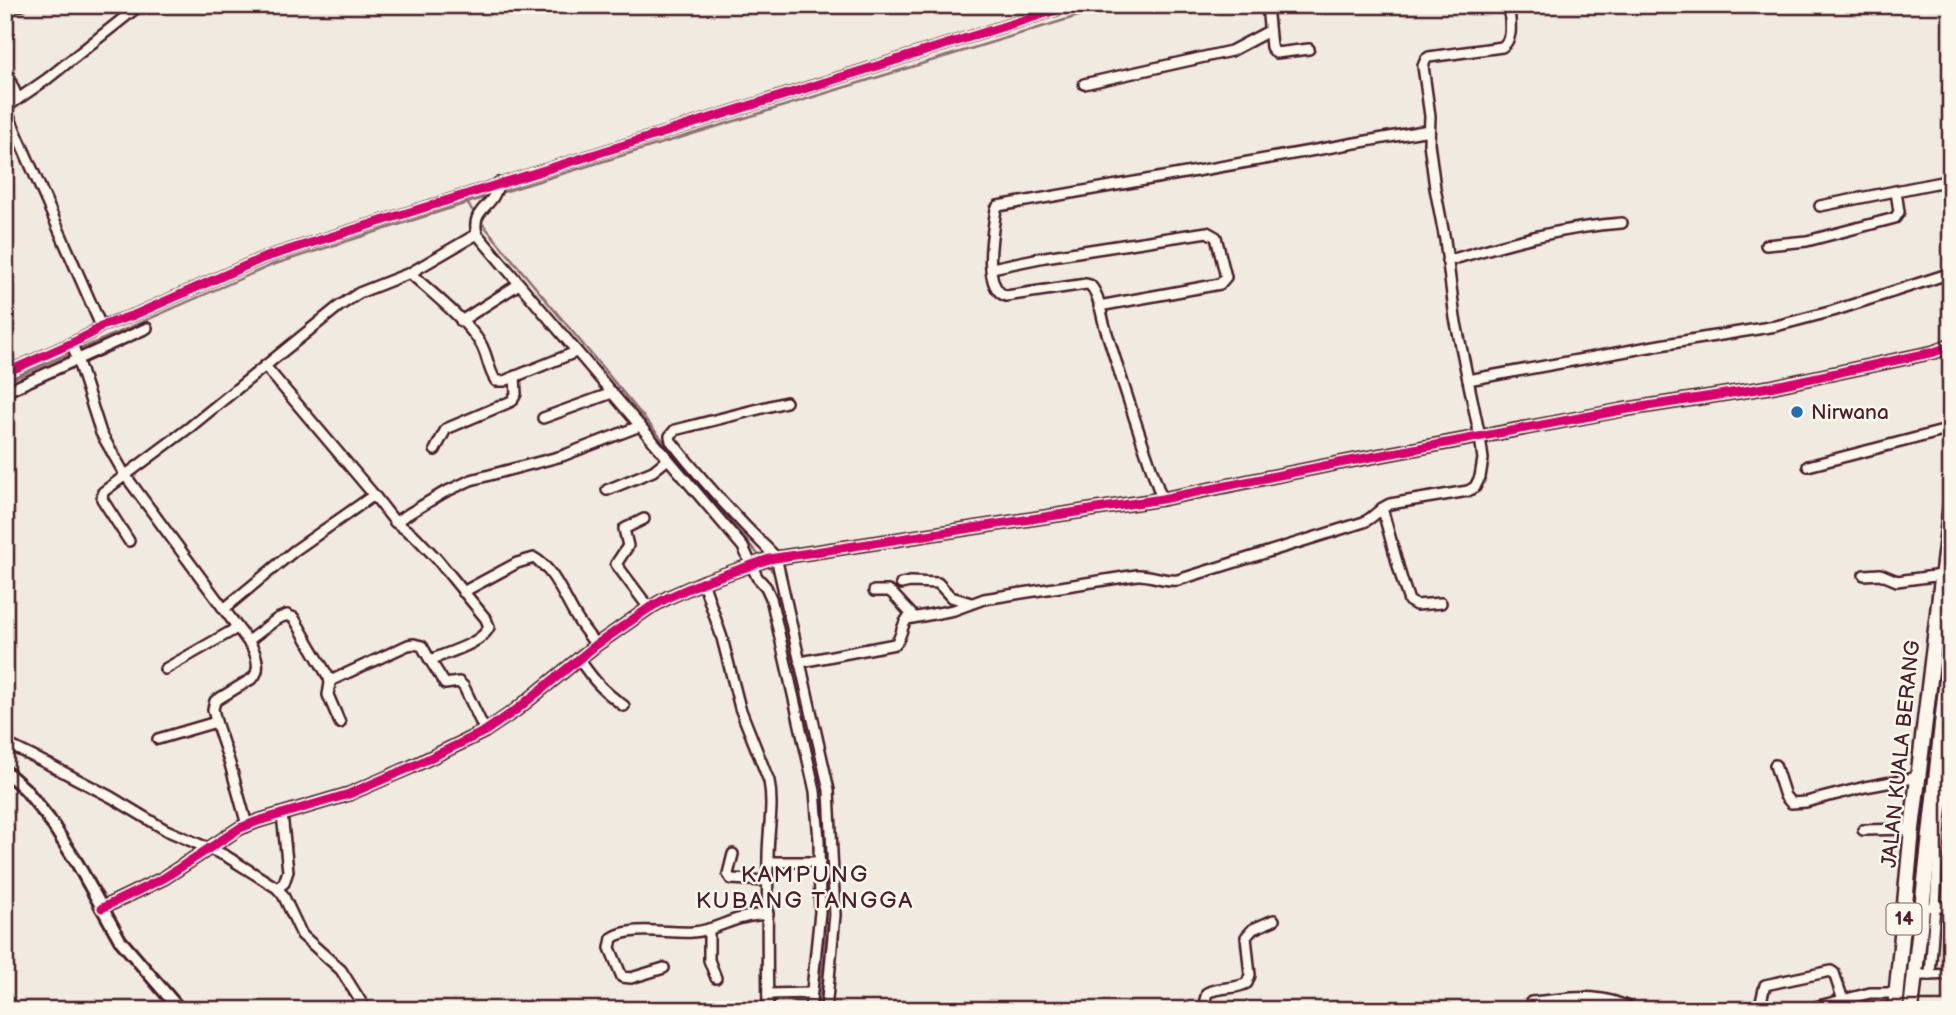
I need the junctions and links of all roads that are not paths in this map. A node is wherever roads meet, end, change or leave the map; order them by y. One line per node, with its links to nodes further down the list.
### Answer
1 (22, 5): 6 (street)
2 (140, 5): 11 (street)
3 (1072, 5): 14 (street)
4 (1267, 5): 7 (street)
5 (1508, 5): 12 (street)
6 (5, 7)
7 (1269, 31): 8 (street); 10 (street)
8 (1309, 49)
9 (5, 69): 11 (street)
10 (1084, 84)
11 (10, 105): 27 (street)
12 (1429, 131): 20 (street); 21 (street)
13 (1951, 180): 15 (street)
14 (498, 183): 18 (street); 27 (street)
15 (1896, 191): 16 (street); 19 (street)
16 (1820, 206)
17 (1622, 223): 20 (street)
18 (477, 234): 22 (street); 24 (street)
19 (1766, 245)
20 (1447, 261): 36 (street)
21 (992, 268): 25 (street); 25 (street)
22 (410, 273): 26 (street); 33 (street)
23 (1951, 273): 36 (street)
24 (519, 284): 26 (street); 31 (street)
25 (1099, 306): 50 (street)
26 (461, 321): 35 (street)
27 (101, 326): 29 (street)
28 (147, 328): 32 (street)
29 (72, 343): 32 (street); 34 (street)
30 (1951, 348): 43 (street)
31 (576, 352): 35 (street); 38 (street)
32 (77, 359): 37 (street); 47 (street)
33 (265, 366): 47 (street); 49 (street)
34 (5, 373)
35 (515, 376): 44 (street)
36 (1468, 380): 43 (street)
37 (5, 392)
38 (612, 393): 40 (street); 41 (street)
39 (786, 402): 56 (street)
40 (543, 418)
41 (640, 426): 45 (street); 54 (street)
42 (1951, 429): 46 (street)
43 (1480, 437): 50 (street); 52 (street)
44 (435, 450)
45 (668, 459): 48 (street); 57 (street)
46 (1808, 466)
47 (125, 475): 55 (street); 67 (street)
48 (607, 490)
49 (374, 495): 54 (street); 67 (street)
50 (1162, 499): 56 (street)
51 (1951, 504): 59 (highway, JALAN KUALA BERANG / 14)
52 (1382, 508): 64 (street); 65 (street)
53 (644, 519): 66 (street)
54 (396, 522): 63 (street)
55 (130, 541)
56 (772, 558): 57 (street); 76 (street)
57 (754, 564): 60 (street); 97 (street)
58 (1864, 575): 59 (street)
59 (1942, 575): 89 (highway, JALAN KUALA BERANG / 14)
60 (703, 582): 66 (street); 96 (street)
61 (901, 584): 64 (street)
62 (874, 591): 68 (street)
63 (463, 592): 72 (street); 75 (street)
64 (973, 603): 68 (street)
65 (1441, 603)
66 (649, 608): 72 (street)
67 (224, 609): 69 (street)
68 (914, 617): 76 (street)
69 (237, 628): 70 (street); 77 (street)
70 (248, 641): 78 (street); 80 (street)
71 (1951, 642): 73 (highway, JALAN KUALA BERANG / 14)
72 (596, 645): 74 (street)
73 (1950, 658): 86 (highway, JALAN KUALA BERANG / 14)
74 (579, 659): 79 (street); 83 (street)
75 (430, 660): 78 (street); 83 (street)
76 (801, 662): 105 (street)
77 (164, 669)
78 (330, 681): 81 (street)
79 (624, 706)
80 (216, 722): 84 (street); 91 (street)
81 (340, 723)
82 (1951, 729): 86 (street)
83 (485, 731): 90 (street)
84 (158, 738)
85 (5, 743): 94 (street)
86 (1945, 760): 100 (highway, JALAN KUALA BERANG / 14)
87 (1775, 765): 89 (street)
88 (5, 771): 102 (street)
89 (1919, 777): 92 (highway, JALAN KUALA BERANG / 14)
90 (282, 814): 91 (street); 99 (street)
91 (247, 825): 94 (street)
92 (1912, 829): 93 (street); 113 (highway, JALAN KUALA BERANG / 14)
93 (1863, 830)
94 (210, 847): 99 (street); 102 (street)
95 (733, 854): 98 (street)
96 (768, 862): 97 (street); 98 (street)
97 (820, 862): 105 (street)
98 (767, 881): 103 (street)
99 (277, 888): 118 (street)
100 (1928, 907): 101 (street); 109 (highway, JALAN KUALA BERANG / 14); 110 (street)
101 (1951, 907)
102 (102, 908): 117 (street)
103 (768, 914): 106 (street); 114 (street)
104 (1274, 920): 122 (street)
105 (826, 925): 112 (street); 121 (street)
106 (709, 929): 107 (street); 111 (street)
107 (664, 968)
108 (1951, 974): 110 (street)
109 (1915, 975): 110 (street); 127 (highway, JALAN KUALA BERANG / 14)
110 (1930, 975)
111 (716, 978)
112 (811, 993): 114 (street); 120 (street)
113 (1896, 993): 115 (street); 126 (highway, JALAN KUALA BERANG / 14)
114 (768, 994): 119 (street)
115 (1843, 1000): 124 (street); 125 (street)
116 (1531, 1002): 123 (street)
117 (180, 1010)
118 (366, 1010)
119 (768, 1010)
120 (810, 1010)
121 (826, 1010)
122 (1206, 1010)
123 (1634, 1010)
124 (1759, 1010)
125 (1802, 1010)
126 (1895, 1010)
127 (1911, 1010)

